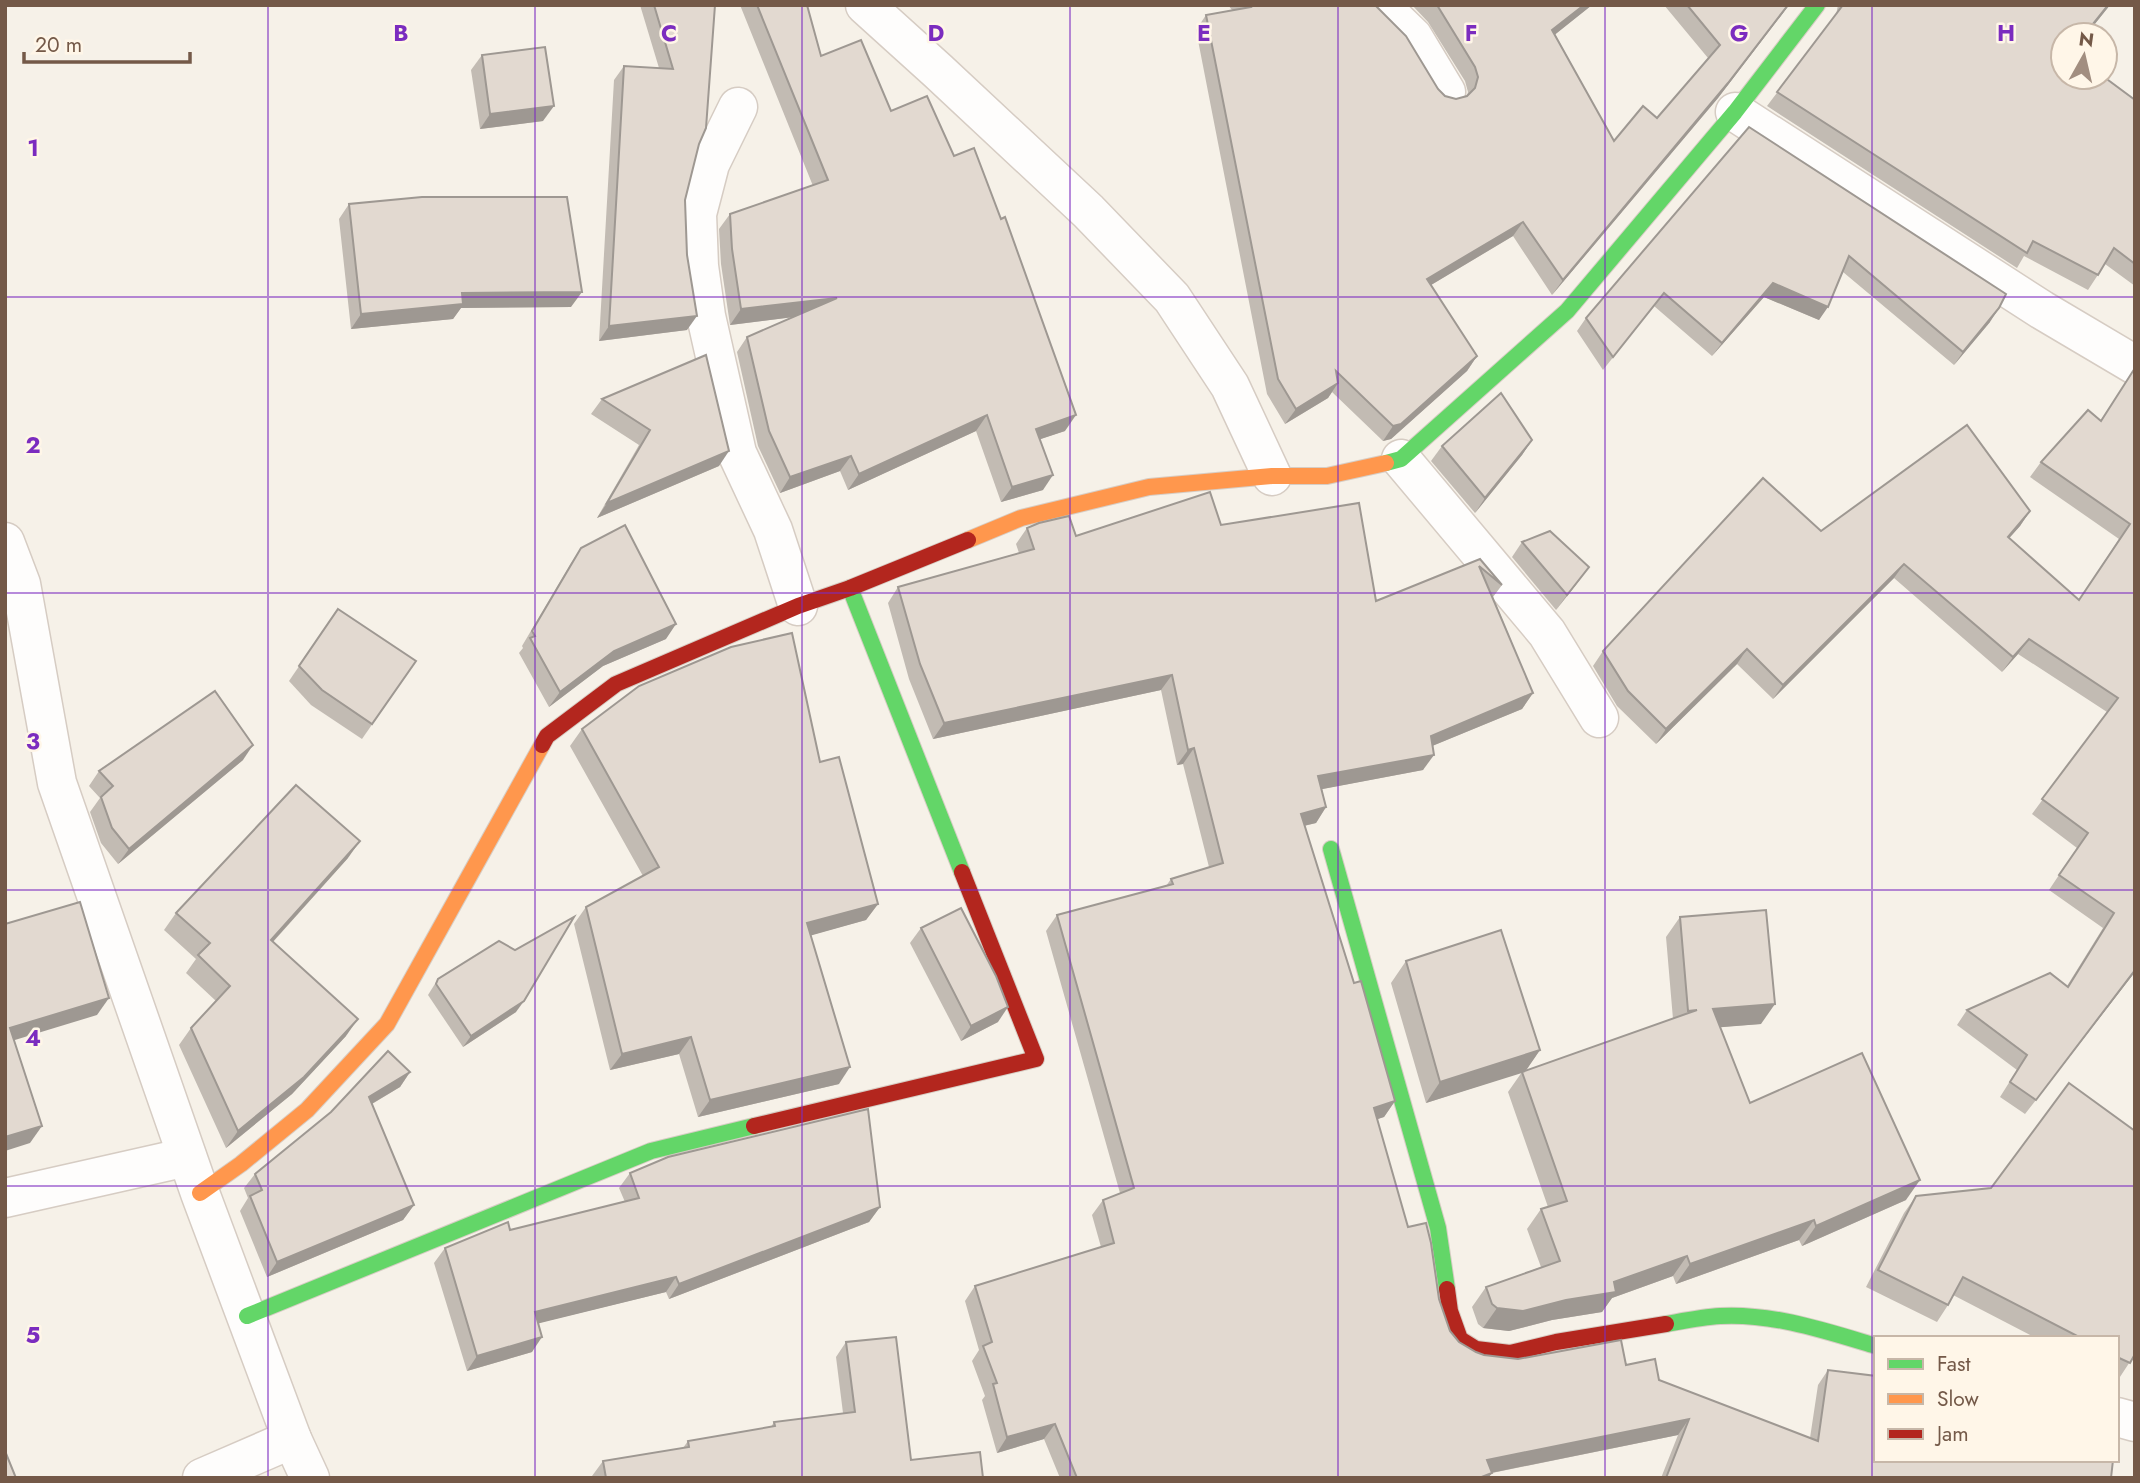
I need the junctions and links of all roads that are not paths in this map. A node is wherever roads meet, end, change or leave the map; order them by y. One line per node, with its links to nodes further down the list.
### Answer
1 (865, 5): 9 (street)
2 (1380, 5): 4 (street)
3 (1817, 5): 6 (street)
4 (1446, 92)
5 (738, 107): 12 (street)
6 (1735, 112): 7 (street); 8 (street)
7 (2135, 365)
8 (1401, 459): 9 (street); 13 (street)
9 (1272, 476): 11 (street)
10 (5, 542): 15 (street)
11 (850, 588): 12 (street); 18 (street)
12 (798, 606): 16 (street)
13 (1599, 718)
14 (1331, 849): 19 (street)
15 (187, 1157): 16 (street); 17 (street)
16 (200, 1193): 18 (street)
17 (5, 1198)
18 (247, 1316): 20 (street)
19 (1874, 1345)
20 (292, 1439): 21 (street); 22 (street)
21 (202, 1478)
22 (310, 1478)

